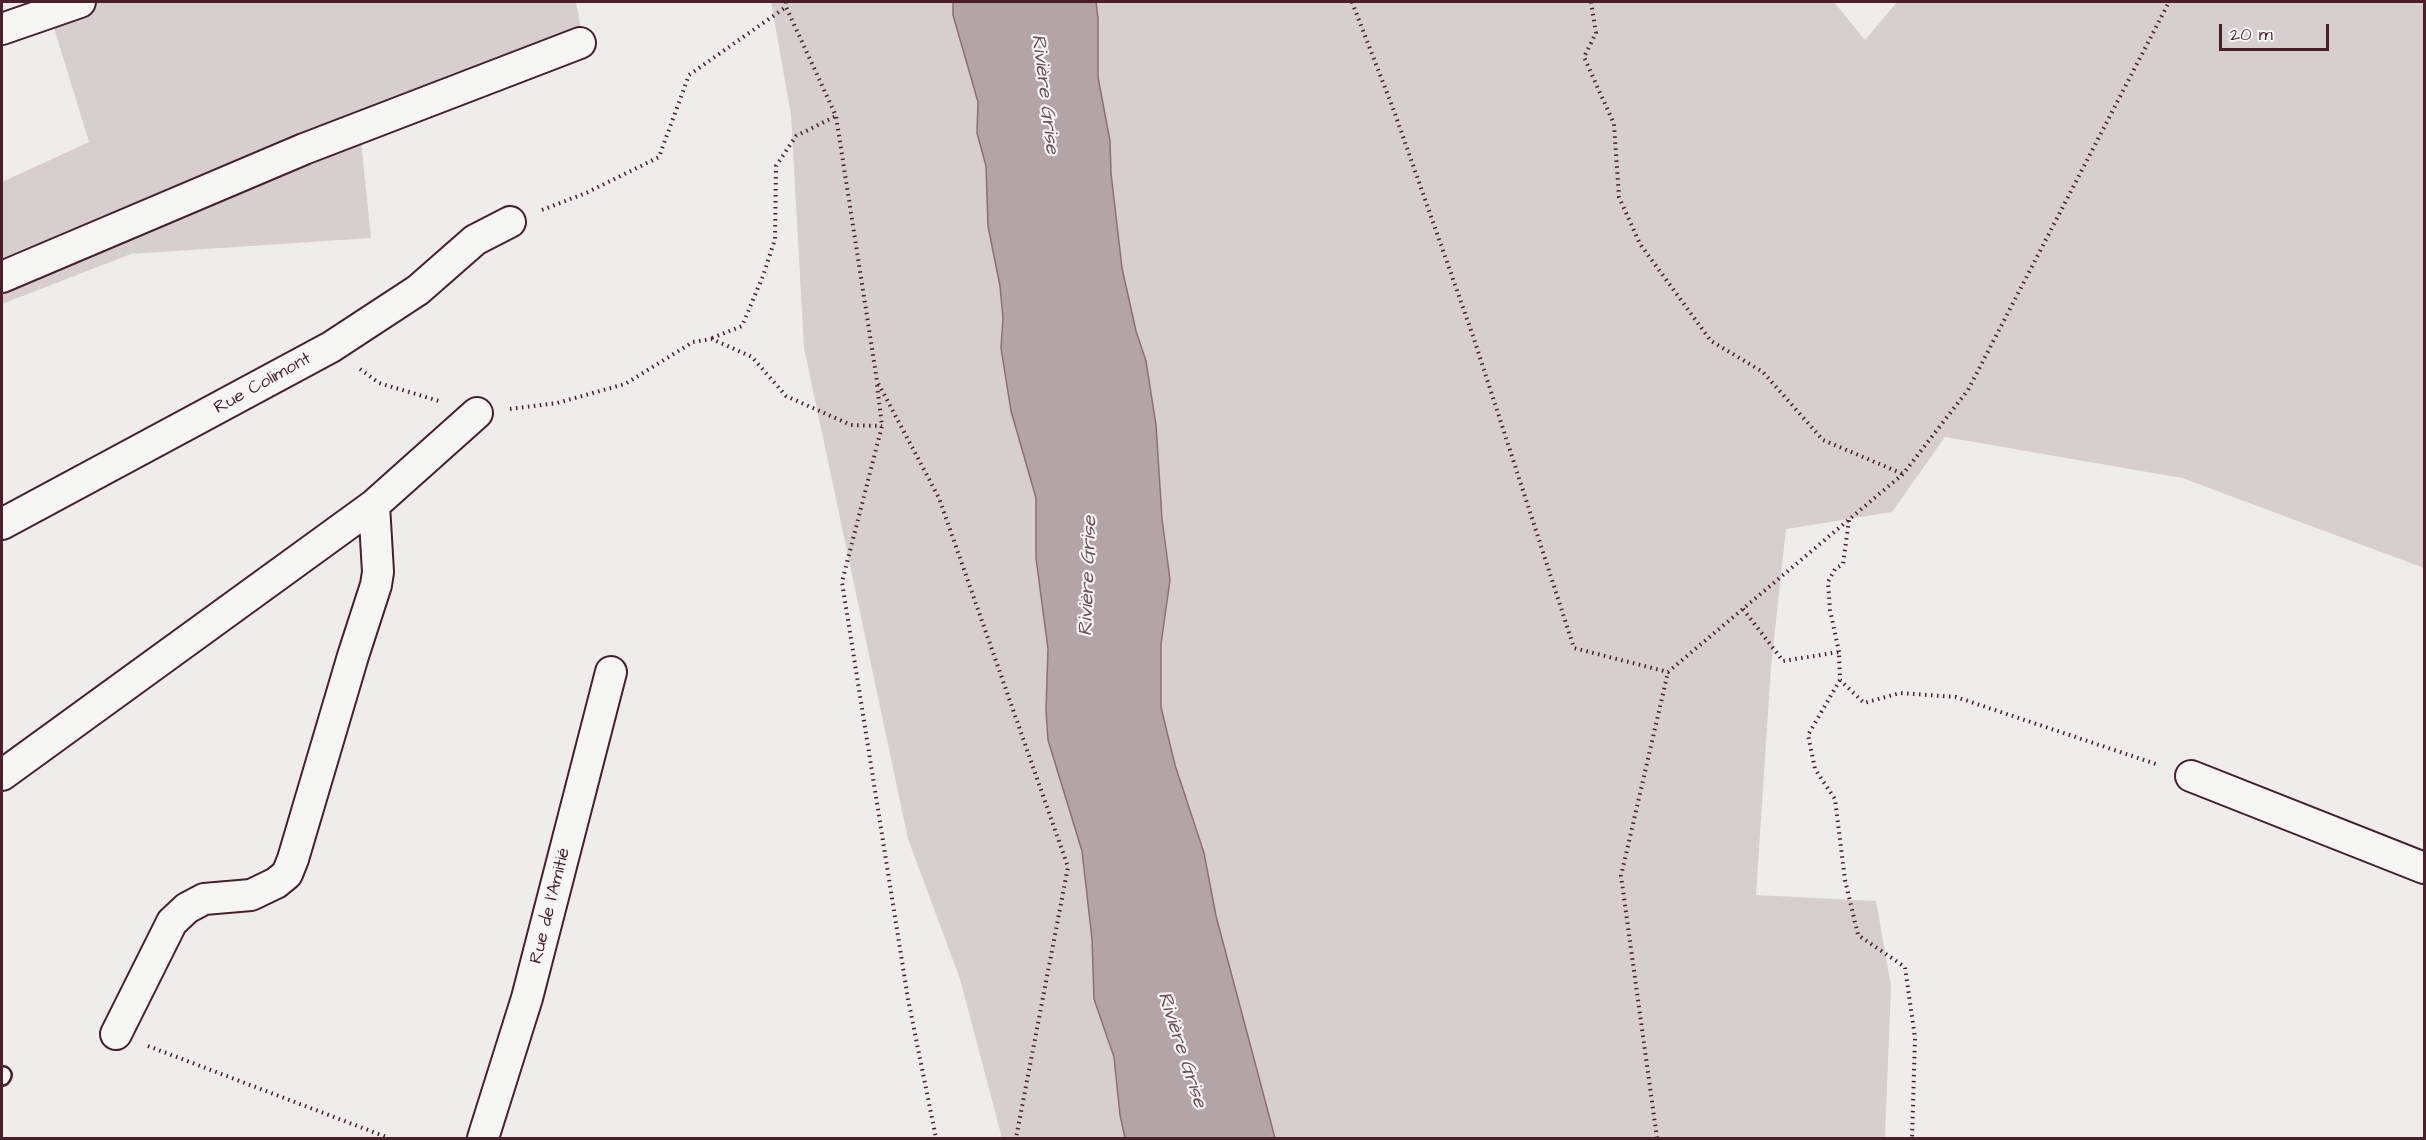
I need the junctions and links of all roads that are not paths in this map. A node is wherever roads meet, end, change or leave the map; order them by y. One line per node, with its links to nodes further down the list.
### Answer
1 (80, 2): 2 (street)
2 (2, 29)
3 (580, 43): 5 (street)
4 (510, 222): 8 (street, Rue Colimont)
5 (2, 277)
6 (477, 413): 7 (street)
7 (374, 505): 10 (street); 13 (street)
8 (2, 524)
9 (611, 672): 14 (street, Rue de l'Amitié)
10 (2, 775)
11 (2191, 776): 12 (street)
12 (2424, 868)
13 (116, 1034)
14 (483, 1138)

